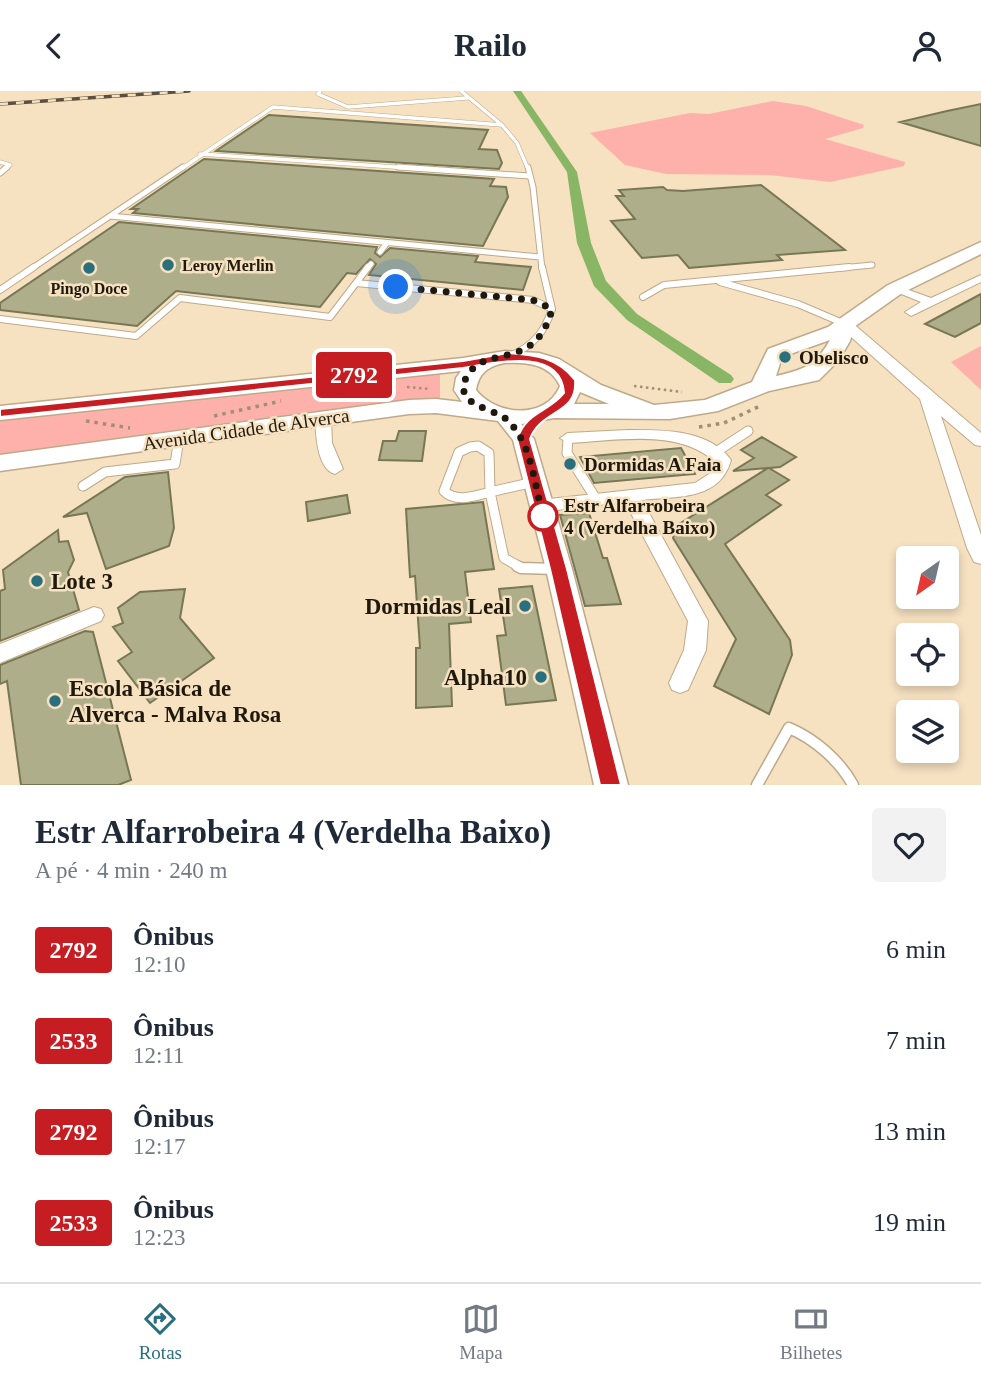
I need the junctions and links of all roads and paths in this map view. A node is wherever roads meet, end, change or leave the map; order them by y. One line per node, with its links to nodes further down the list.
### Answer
1 (320, 91): 3 (lane)
2 (461, 91): 3 (lane)
3 (467, 98): 4 (lane)
4 (502, 125): 5 (lane); 8 (lane)
5 (200, 154): 8 (lane); 9 (lane)
6 (0, 162): 7 (lane)
7 (0, 173)
8 (530, 176): 13 (lane)
9 (110, 216): 10 (lane); 20 (lane)
10 (387, 243): 12 (lane); 13 (lane)
11 (981, 247): 19 (main road)
12 (380, 252)
13 (540, 257): 23 (lane)
14 (371, 264): 18 (lane)
15 (872, 265): 17 (lane)
16 (981, 278): 22 (street)
17 (714, 280): 21 (lane); 26 (lane)
18 (356, 283): 23 (lane); 25 (lane)
19 (895, 289): 22 (street); 26 (main road)
20 (0, 290)
21 (643, 297)
22 (932, 302): 24 (street)
23 (552, 309): 27 (lane)
24 (911, 312)
25 (0, 319)
26 (845, 324): 30 (main road); 30 (main road, Avenida Cidade de Alverca); 32 (street)
27 (502, 357): 28 (main road, Avenida Cidade de Alverca); 35 (main road, Avenida Cidade de Alverca); 37 (main road)
28 (565, 373): 34 (main road, Avenida Cidade de Alverca); 36 (main road)
29 (394, 386): 31 (path)
30 (762, 386): 34 (main road, Avenida Cidade de Alverca)
31 (436, 389)
32 (927, 397): 46 (street); 55 (street)
33 (284, 400): 38 (path)
34 (646, 410): 36 (main road, Avenida Cidade de Alverca)
35 (0, 413)
36 (546, 413): 37 (main road, Avenida Cidade de Alverca); 45 (main road)
37 (498, 414): 40 (main road, Avenida Cidade de Alverca); 45 (main road)
38 (205, 418)
39 (77, 419): 41 (path)
40 (323, 419): 44 (main road, Avenida Cidade de Alverca); 49 (street)
41 (134, 428)
42 (748, 431): 47 (lane)
43 (568, 438): 47 (street); 54 (lane)
44 (179, 439): 48 (main road, Avenida Cidade de Alverca); 50 (lane)
45 (523, 439): 52 (main road)
46 (981, 441)
47 (716, 452): 53 (street)
48 (0, 463)
49 (335, 469)
50 (83, 486)
51 (491, 492): 51 (lane); 52 (lane); 56 (lane)
52 (537, 494): 54 (street); 56 (main road)
53 (630, 495): 54 (street); 59 (street)
54 (596, 499)
55 (981, 557)
56 (559, 569): 60 (main road)
57 (94, 615): 58 (street)
58 (0, 654)
59 (680, 683)
60 (611, 785)
61 (757, 785): 62 (lane)
62 (853, 785)

